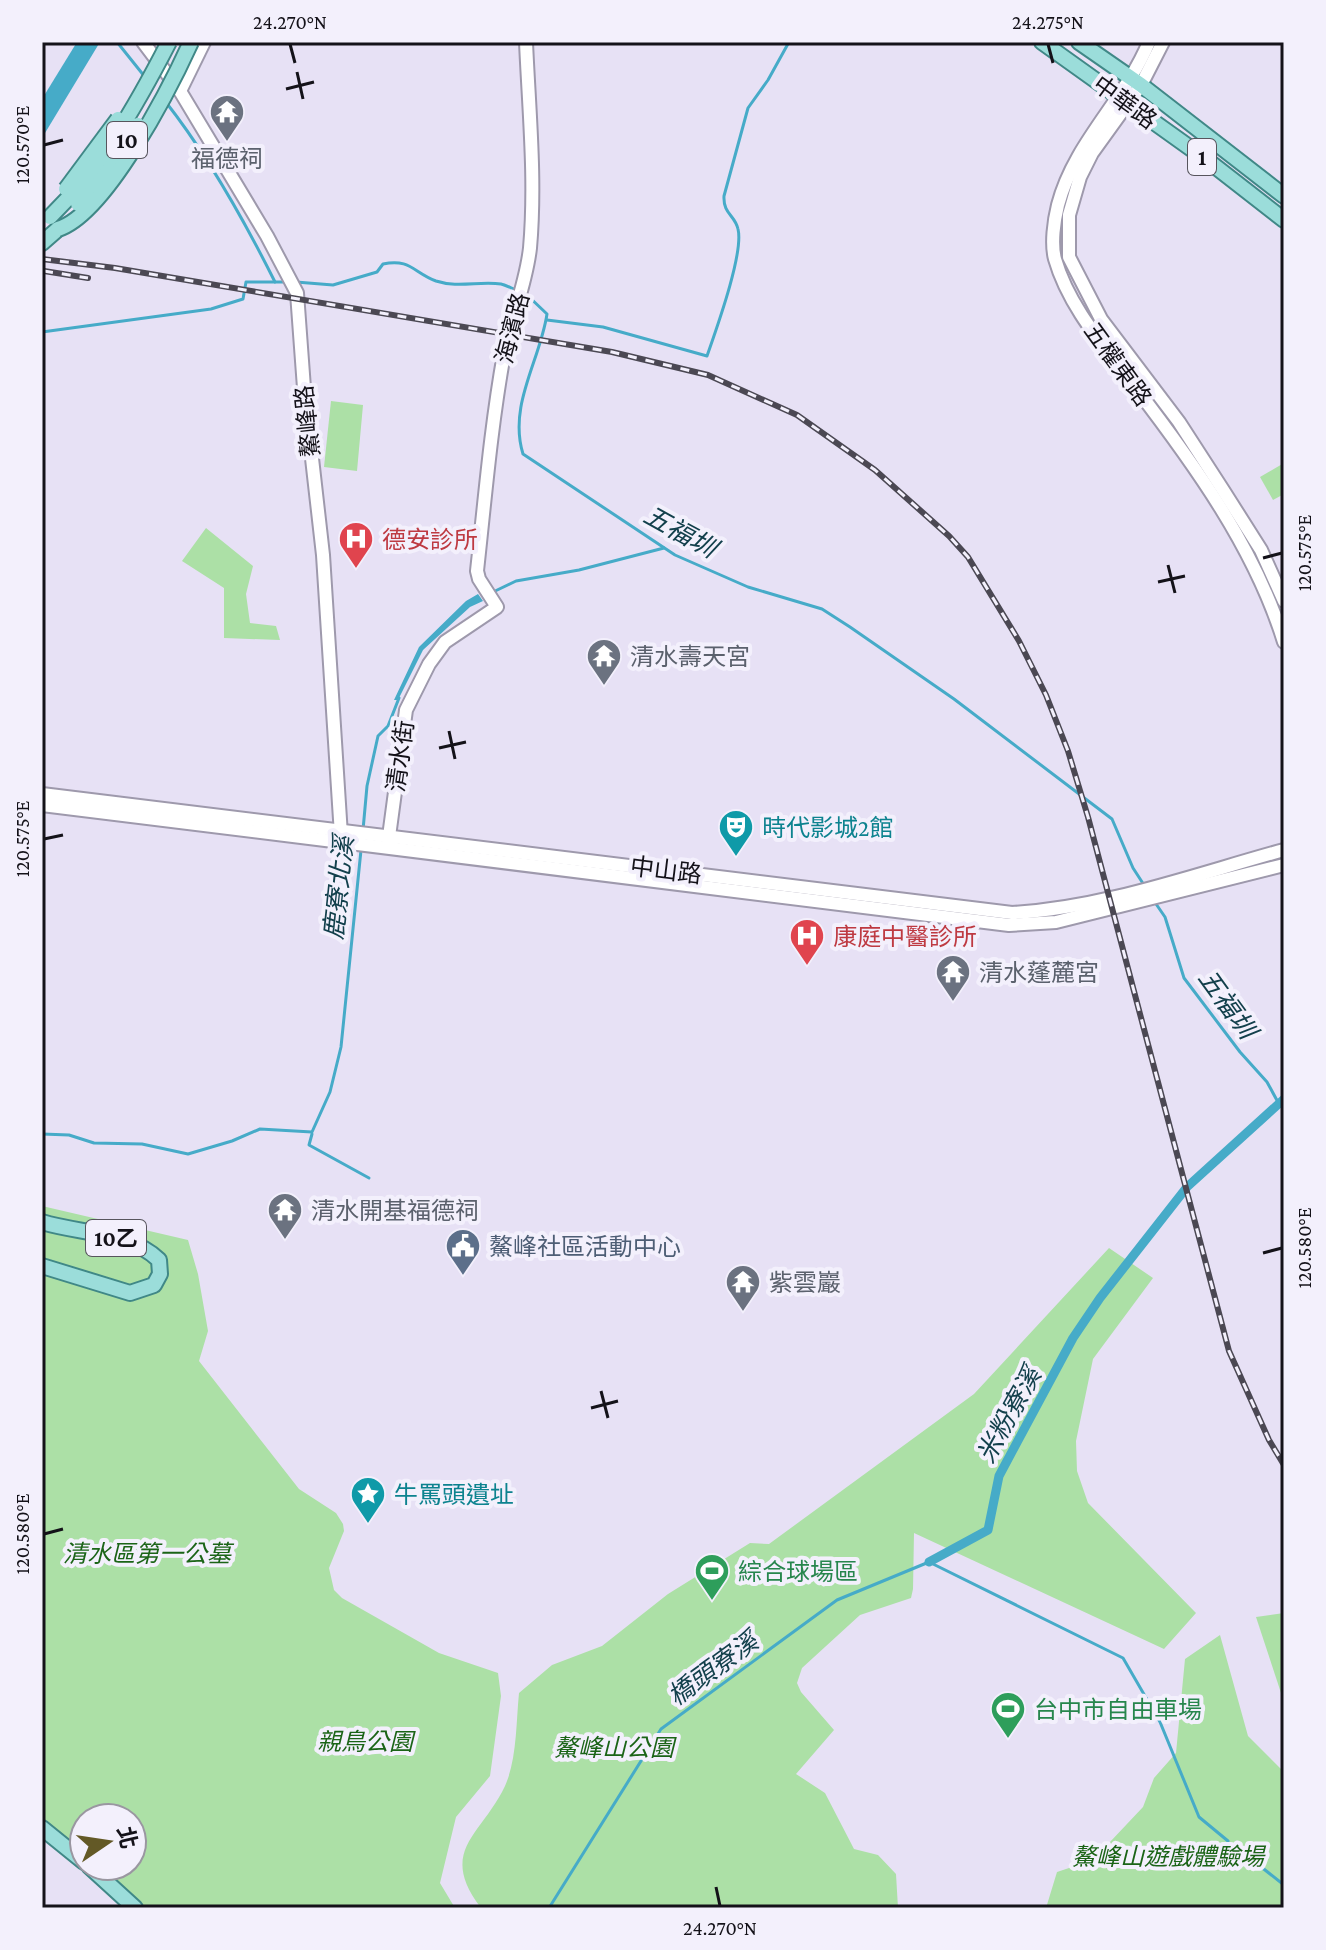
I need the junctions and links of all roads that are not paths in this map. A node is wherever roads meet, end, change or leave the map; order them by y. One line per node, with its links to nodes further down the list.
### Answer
1 (148, 42): 12 (street, 鰲峰路); 16 (main road, bridge)
2 (169, 42): 16 (main road, 10, bridge)
3 (181, 42): 16 (main road, 10, bridge)
4 (191, 42): 16 (main road, bridge)
5 (204, 42): 12 (street)
6 (526, 42): 19 (street, 海濱路)
7 (1042, 42): 13 (main road, 中華路 / 1)
8 (1079, 42): 11 (main road, 中華路 / 1)
9 (1149, 42): 11 (street)
10 (1163, 42): 11 (street)
11 (1136, 81): 13 (street, 五權東路); 14 (main road, 中華路 / 1)
12 (180, 91): 23 (street, 鰲峰路)
13 (1123, 101): 15 (main road, 中華路 / 1); 18 (street, 五權東路); 20 (street, 五權東路)
14 (1284, 196)
15 (1284, 220)
16 (50, 223): 17 (main road, 10)
17 (42, 243)
18 (1284, 601)
19 (497, 607): 24 (street, 清水街)
20 (1284, 642)
21 (42, 794): 23 (street, 中山路)
22 (42, 805): 23 (street, 中山路)
23 (340, 837): 24 (street, 中山路)
24 (389, 842): 25 (street, 中山路); 26 (street, 中山路)
25 (1284, 850)
26 (1284, 865)
27 (42, 1222): 28 (main road, 10乙)
28 (42, 1266)
29 (42, 1828): 30 (main road)
30 (68, 1849)
31 (107, 1882): 32 (main road)
32 (135, 1908)

